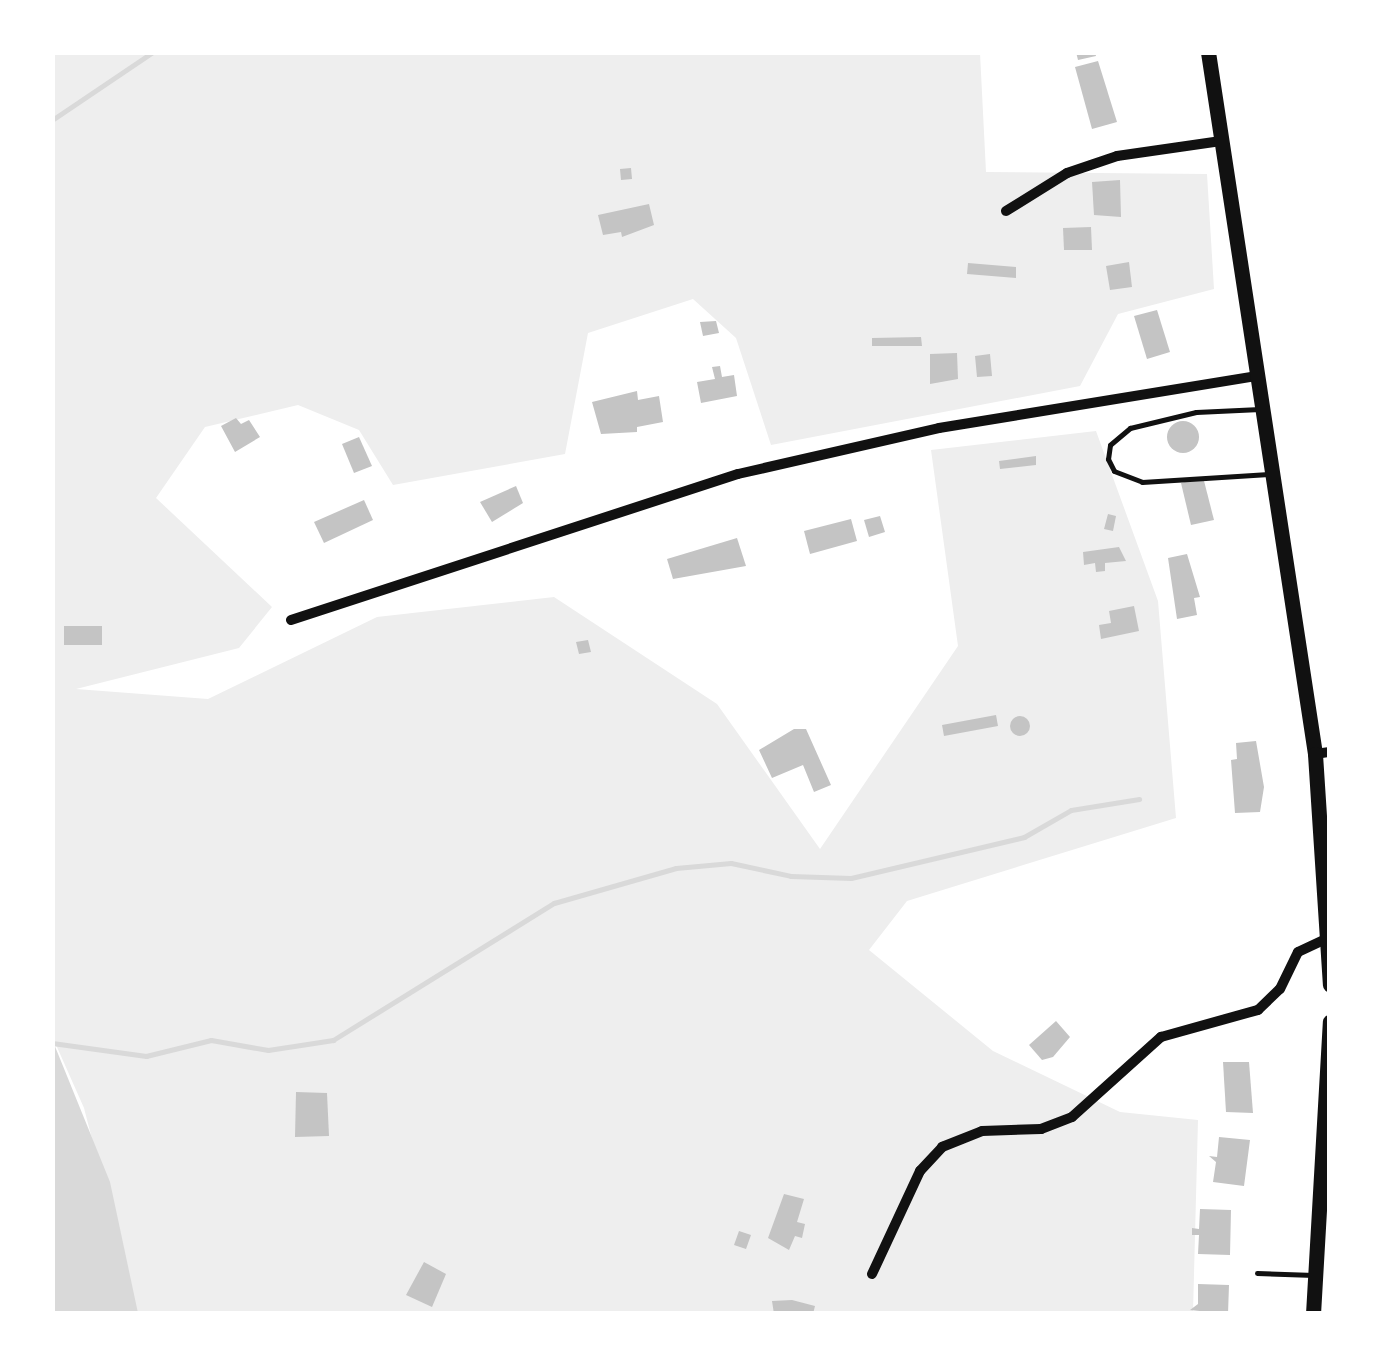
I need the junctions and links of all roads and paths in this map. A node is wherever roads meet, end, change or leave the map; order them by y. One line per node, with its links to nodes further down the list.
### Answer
1 (1208, 52): 2 (main road)
2 (1221, 141): 3 (street); 4 (main road)
3 (1006, 211)
4 (1256, 376): 5 (main road); 7 (street)
5 (1261, 409): 6 (main road); 6 (lane)
6 (1272, 474): 8 (main road)
7 (292, 620)
8 (1322, 753): 9 (main road)
9 (1328, 938): 10 (main road); 13 (street)
10 (1330, 985)
11 (1330, 1021): 14 (main road)
12 (1257, 1273): 14 (lane)
13 (872, 1274)
14 (1317, 1275): 15 (main road)
15 (1314, 1314)

